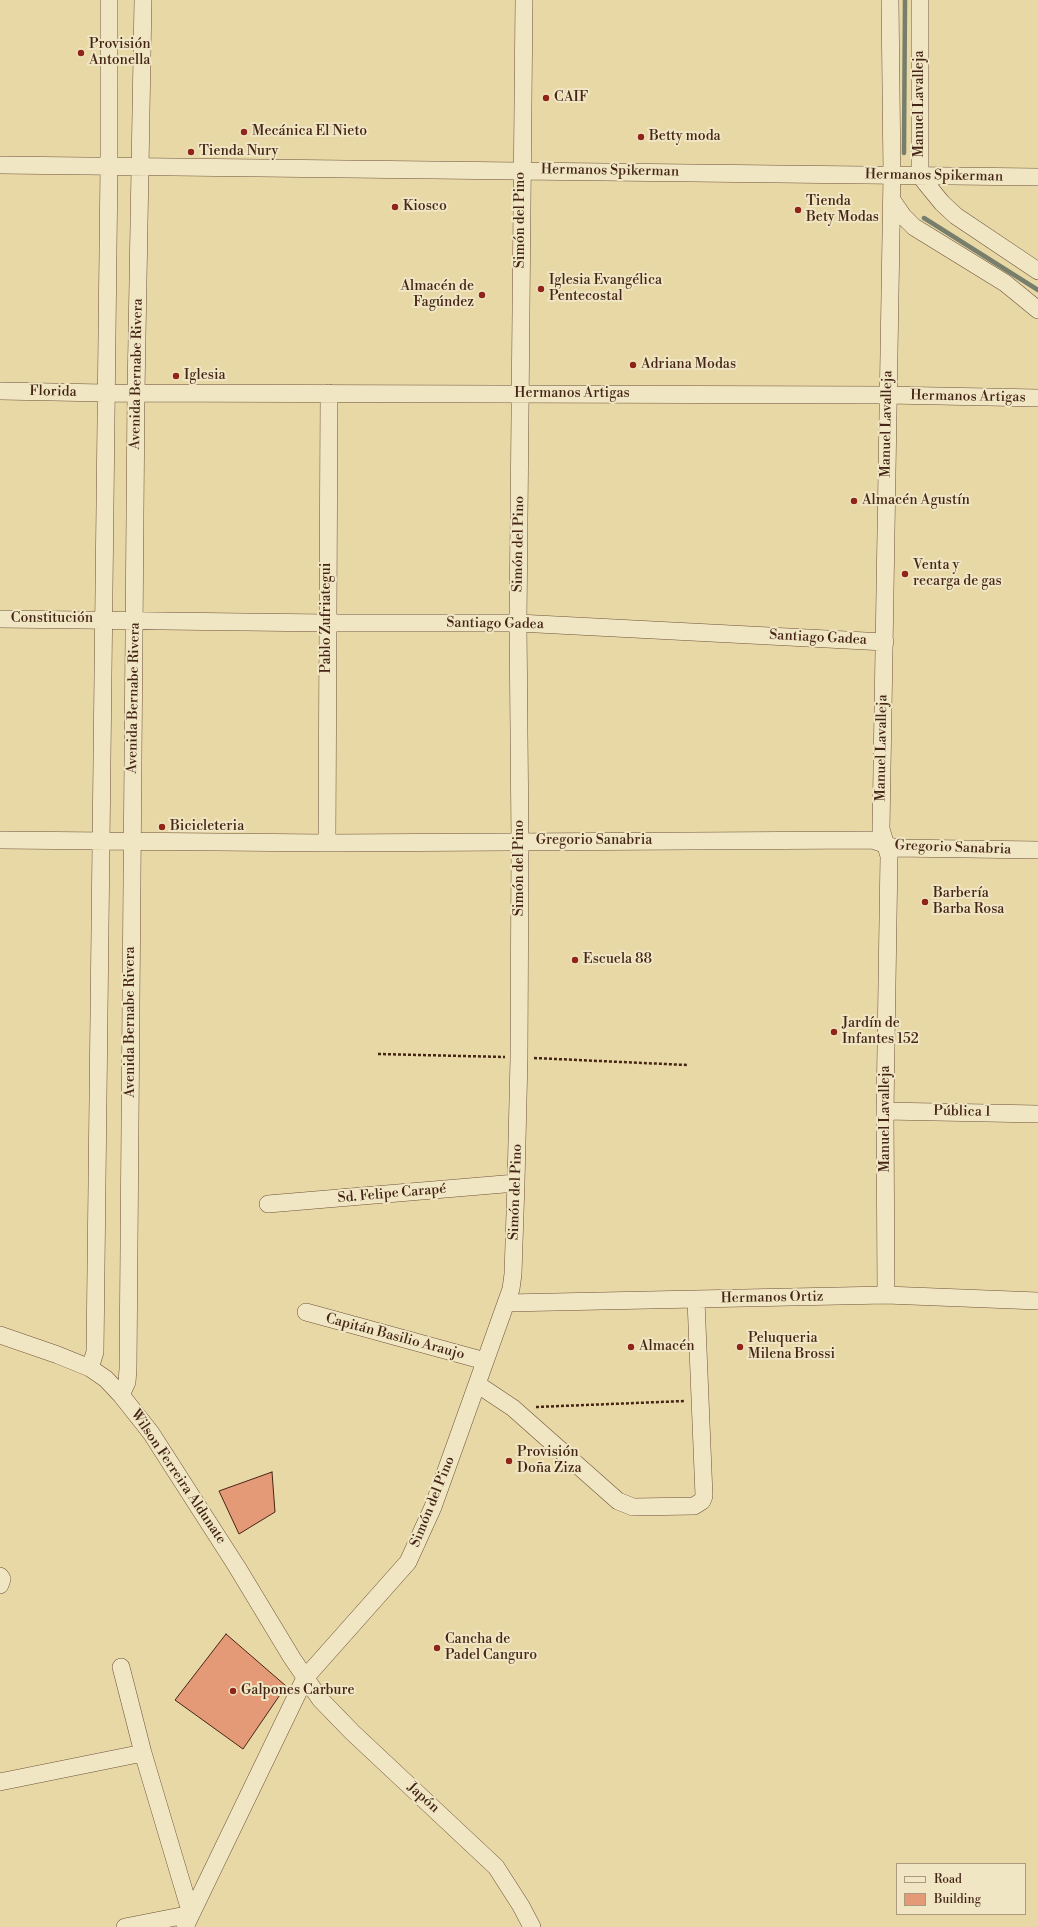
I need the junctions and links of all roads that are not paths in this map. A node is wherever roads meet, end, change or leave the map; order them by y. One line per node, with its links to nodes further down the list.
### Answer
1 (109, 0): 7 (street)
2 (143, 0): 8 (street, Avenida Bernabe Rivera)
3 (524, 0): 9 (street, Simón del Pino)
4 (890, 0): 10 (street, Manuel Lavalleja)
5 (920, 0): 11 (street, Manuel Lavalleja)
6 (0, 165): 7 (street, Hermanos Spikerman)
7 (109, 166): 8 (street, Hermanos Spikerman); 17 (street)
8 (141, 166): 9 (street, Hermanos Spikerman); 18 (street, Avenida Bernabe Rivera)
9 (521, 170): 10 (street, Hermanos Spikerman); 20 (street, Simón del Pino)
10 (892, 175): 11 (street, Hermanos Spikerman); 13 (street, Manuel Lavalleja)
11 (920, 176): 12 (street, Hermanos Spikerman); 14 (street, Manuel Lavalleja)
12 (1038, 177)
13 (892, 200): 15 (street); 21 (street, Manuel Lavalleja)
14 (1038, 271)
15 (1038, 310)
16 (0, 391): 17 (street, Florida)
17 (105, 393): 18 (street, Hermanos Artigas); 24 (street)
18 (136, 393): 19 (street, Hermanos Artigas); 25 (street, Avenida Bernabe Rivera)
19 (329, 393): 20 (street, Hermanos Artigas); 26 (street, Pablo Zufriategui)
20 (521, 394): 21 (street, Hermanos Artigas); 27 (street, Simón del Pino)
21 (888, 395): 22 (street, Hermanos Artigas); 28 (street, Manuel Lavalleja)
22 (1038, 398)
23 (0, 618): 24 (street, Constitución)
24 (104, 619): 25 (street, Santiago Gadea); 30 (street)
25 (135, 620): 26 (street, Santiago Gadea); 32 (street, Avenida Bernabe Rivera)
26 (327, 623): 27 (street, Santiago Gadea); 33 (street, Pablo Zufriategui)
27 (518, 623): 28 (street, Santiago Gadea); 31 (street, Simón del Pino)
28 (885, 642): 34 (street, Manuel Lavalleja)
29 (0, 840): 30 (street, Gregorio Sanabria)
30 (101, 841): 32 (street, Gregorio Sanabria); 47 (street)
31 (520, 841): 33 (street, Gregorio Sanabria); 34 (street, Gregorio Sanabria); 38 (street, Simón del Pino)
32 (132, 842): 33 (street, Gregorio Sanabria); 49 (street, Avenida Bernabe Rivera)
33 (327, 843)
34 (885, 845): 35 (street, Gregorio Sanabria); 36 (street, Manuel Lavalleja)
35 (1038, 850)
36 (885, 1111): 37 (street, Pública 1); 40 (street, Manuel Lavalleja)
37 (1038, 1114)
38 (516, 1183): 39 (street, Sd. Felipe Carapé); 43 (street, Simón del Pino)
39 (268, 1204)
40 (886, 1295): 41 (street, Hermanos Ortiz); 42 (street, Hermanos Ortiz)
41 (696, 1300): 43 (street, Hermanos Ortiz); 48 (street)
42 (1038, 1301)
43 (507, 1303): 46 (street, Simón del Pino)
44 (306, 1312): 46 (street, Capitán Basilio Araujo)
45 (0, 1335): 47 (street, Wilson Ferreira Aldunate)
46 (485, 1361): 48 (street, Simón del Pino)
47 (90, 1368): 49 (street, Wilson Ferreira Aldunate)
48 (477, 1384): 51 (street, Simón del Pino)
49 (121, 1395): 51 (street, Wilson Ferreira Aldunate)
50 (120, 1667): 52 (street)
51 (305, 1678): 54 (street, Simón del Pino); 56 (street, Japón)
52 (143, 1753): 53 (street); 54 (street)
53 (0, 1782)
54 (188, 1920): 55 (street)
55 (125, 1927)
56 (532, 1927)

